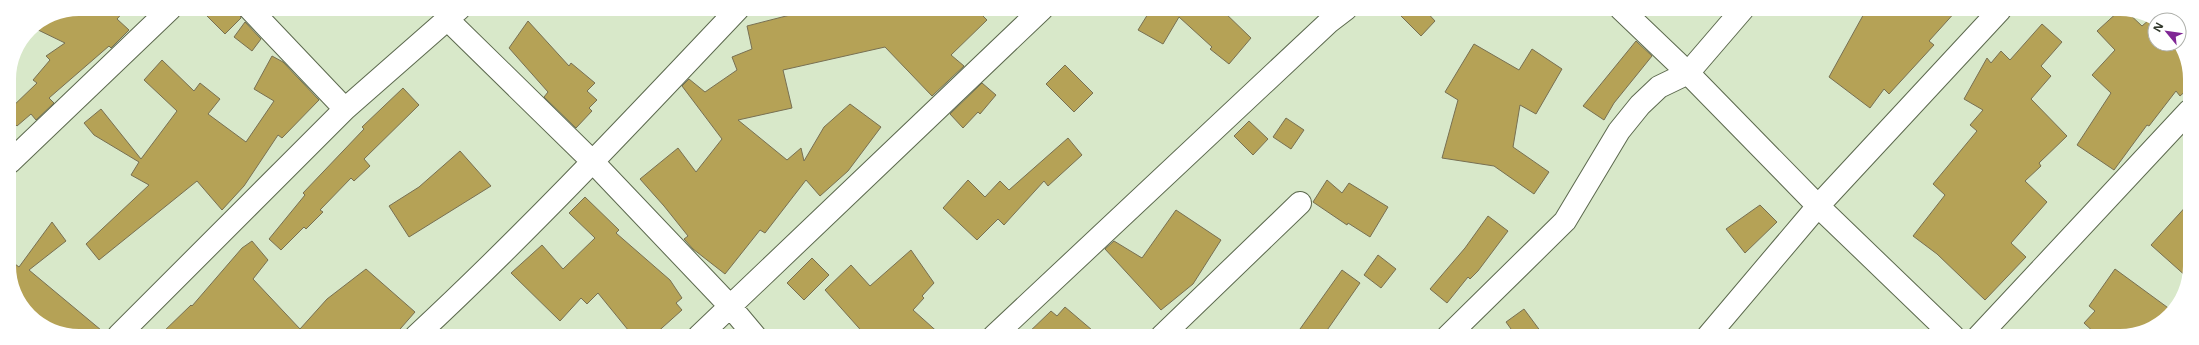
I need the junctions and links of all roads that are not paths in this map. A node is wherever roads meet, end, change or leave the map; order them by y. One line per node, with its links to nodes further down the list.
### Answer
1 (163, 16): 14 (street)
2 (257, 16): 12 (street)
3 (453, 16): 12 (street)
4 (455, 16): 15 (street)
5 (731, 16): 15 (street)
6 (1035, 16): 18 (street)
7 (1338, 16): 23 (street)
8 (1627, 16): 11 (street)
9 (1738, 16): 11 (street)
10 (1994, 16): 17 (street)
11 (1688, 73): 17 (street); 25 (street)
12 (345, 109): 19 (street)
13 (2183, 117): 28 (street)
14 (16, 156)
15 (593, 162): 18 (street); 20 (street)
16 (1300, 203): 24 (street)
17 (1818, 206): 26 (street); 27 (street)
18 (730, 305): 21 (street); 22 (street)
19 (125, 329)
20 (424, 329)
21 (706, 329)
22 (749, 329)
23 (1001, 329)
24 (1169, 329)
25 (1455, 329)
26 (1714, 329)
27 (1946, 329)
28 (1986, 329)

